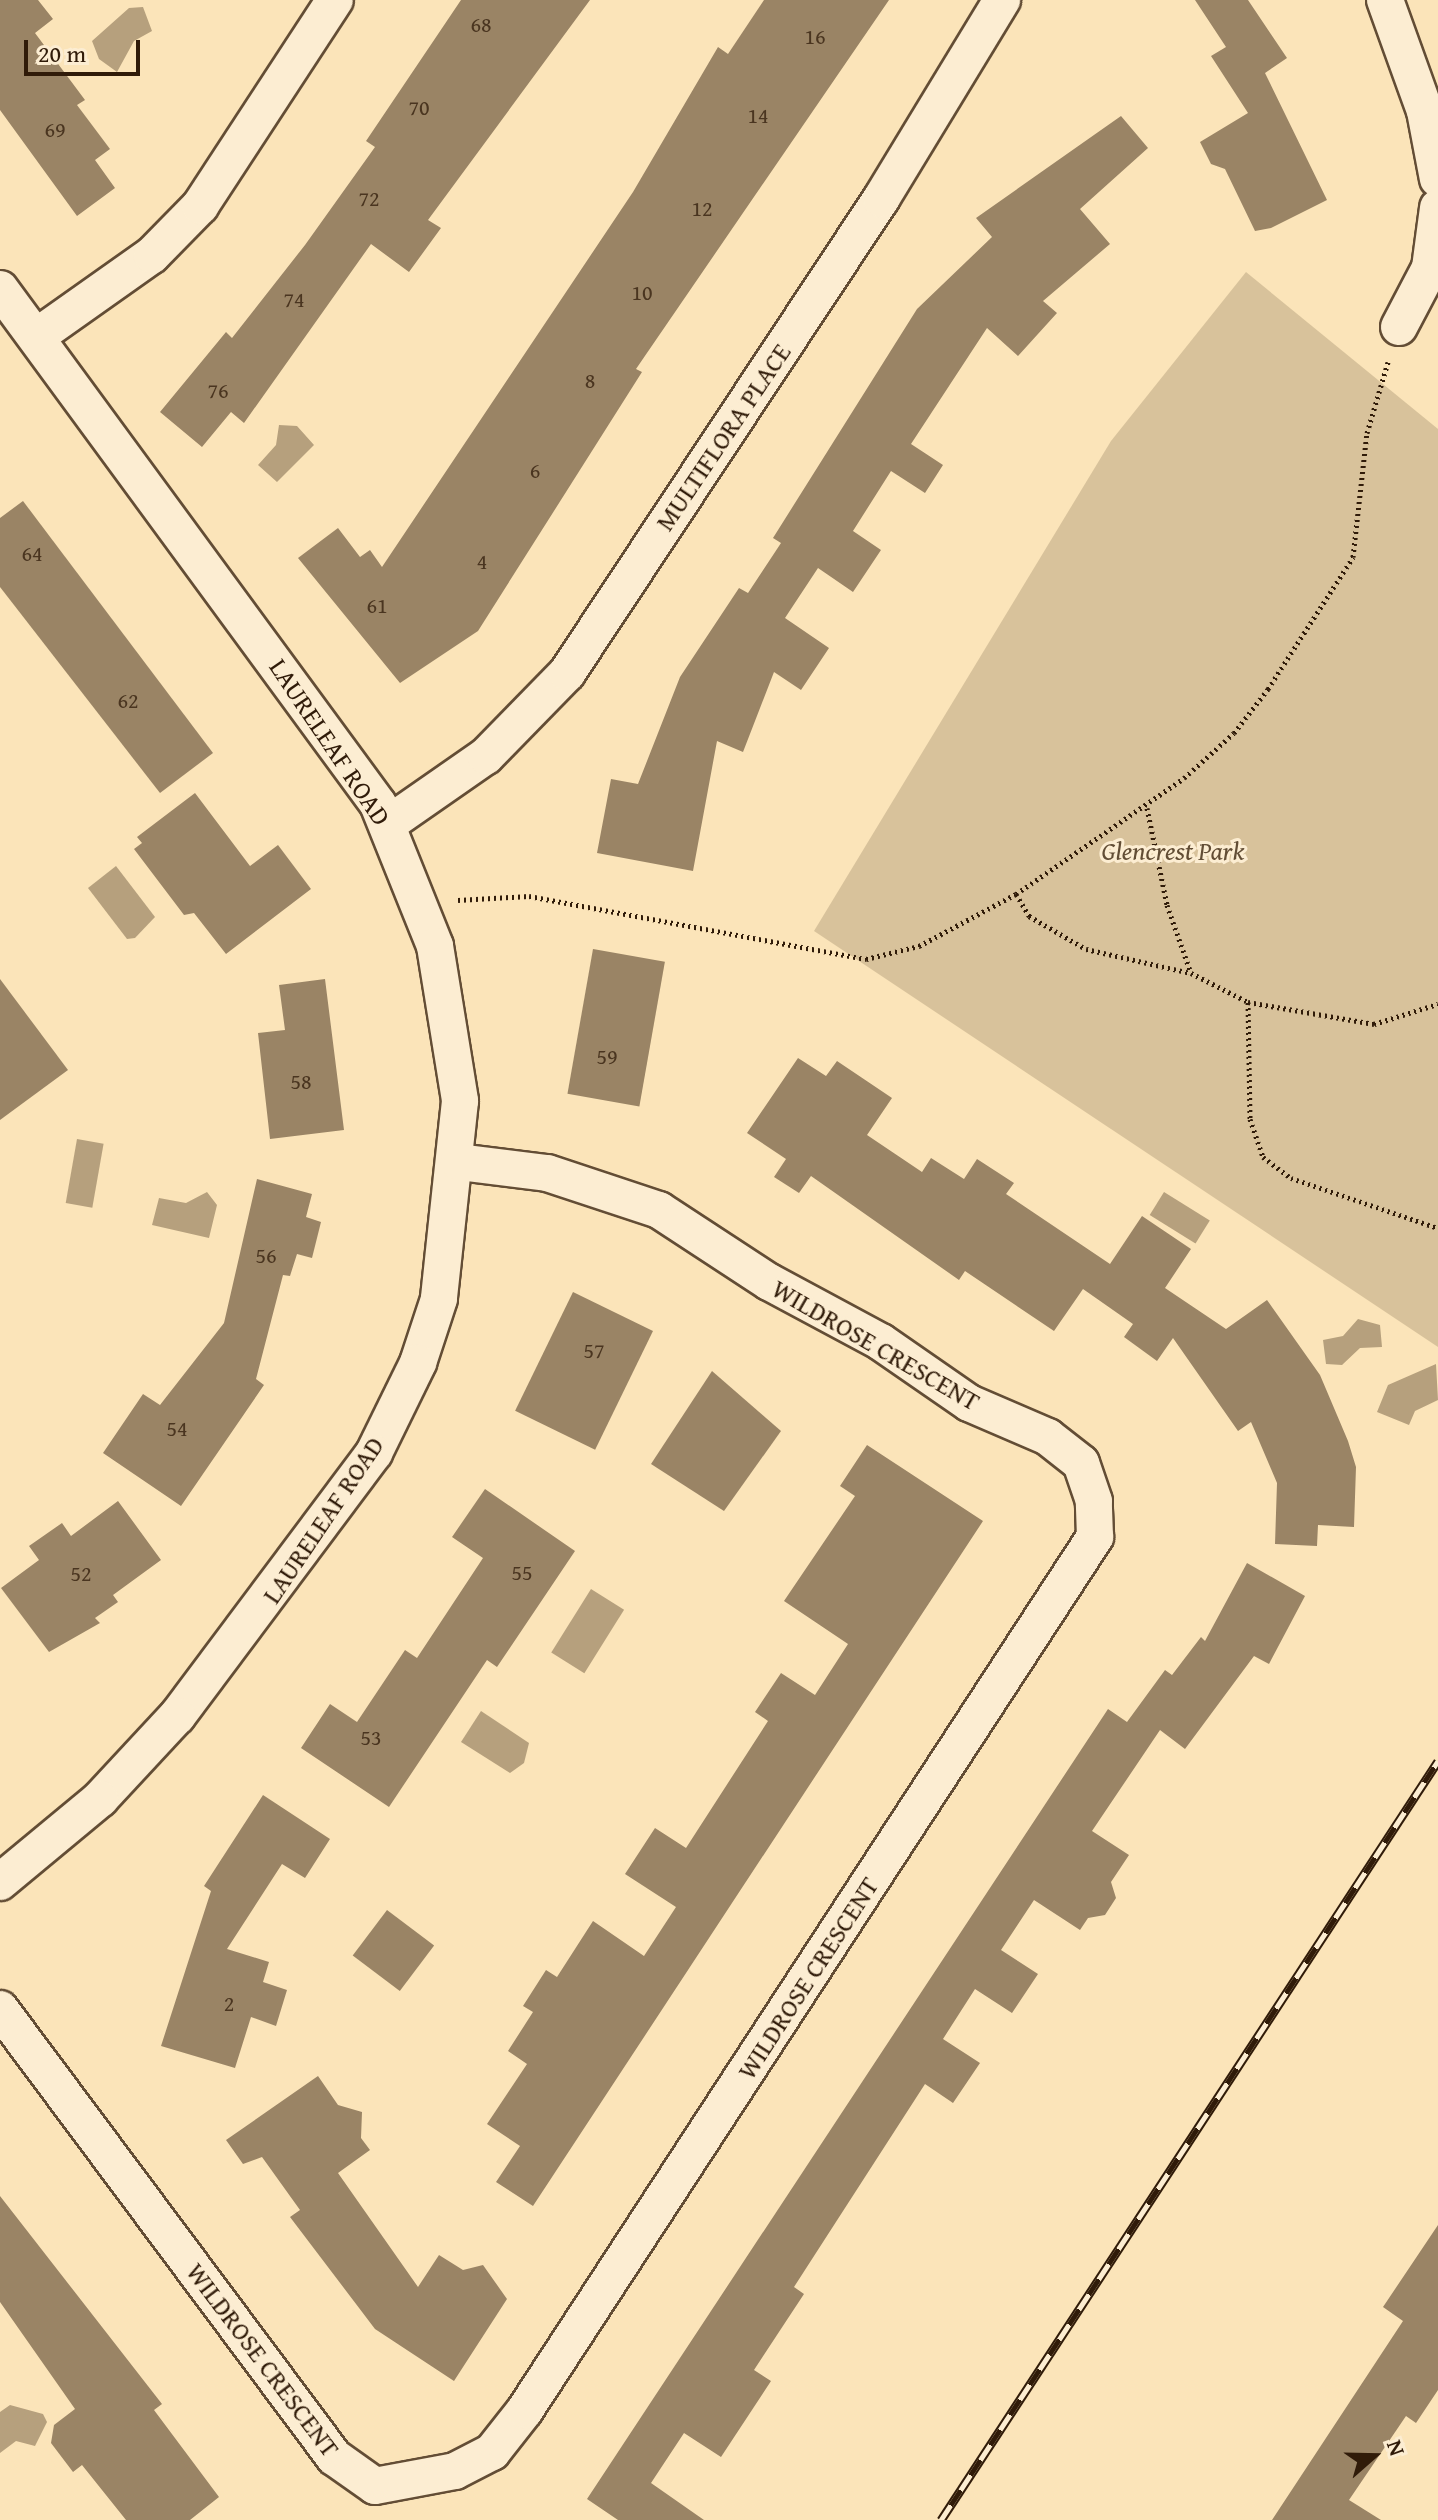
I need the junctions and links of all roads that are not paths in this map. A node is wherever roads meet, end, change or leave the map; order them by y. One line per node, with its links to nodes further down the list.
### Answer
1 (335, 0): 8 (street)
2 (1002, 0): 9 (street, MULTIFLORA PLACE)
3 (1385, 0): 4 (street)
4 (1438, 179)
5 (1438, 208): 7 (street)
6 (0, 289): 8 (street, LAURELEAF ROAD)
7 (1399, 327)
8 (36, 337): 9 (street, LAURELEAF ROAD)
9 (388, 824): 10 (street, LAURELEAF ROAD)
10 (459, 1162): 11 (street, LAURELEAF ROAD); 12 (street, WILDROSE CRESCENT)
11 (0, 1882)
12 (0, 2009)

